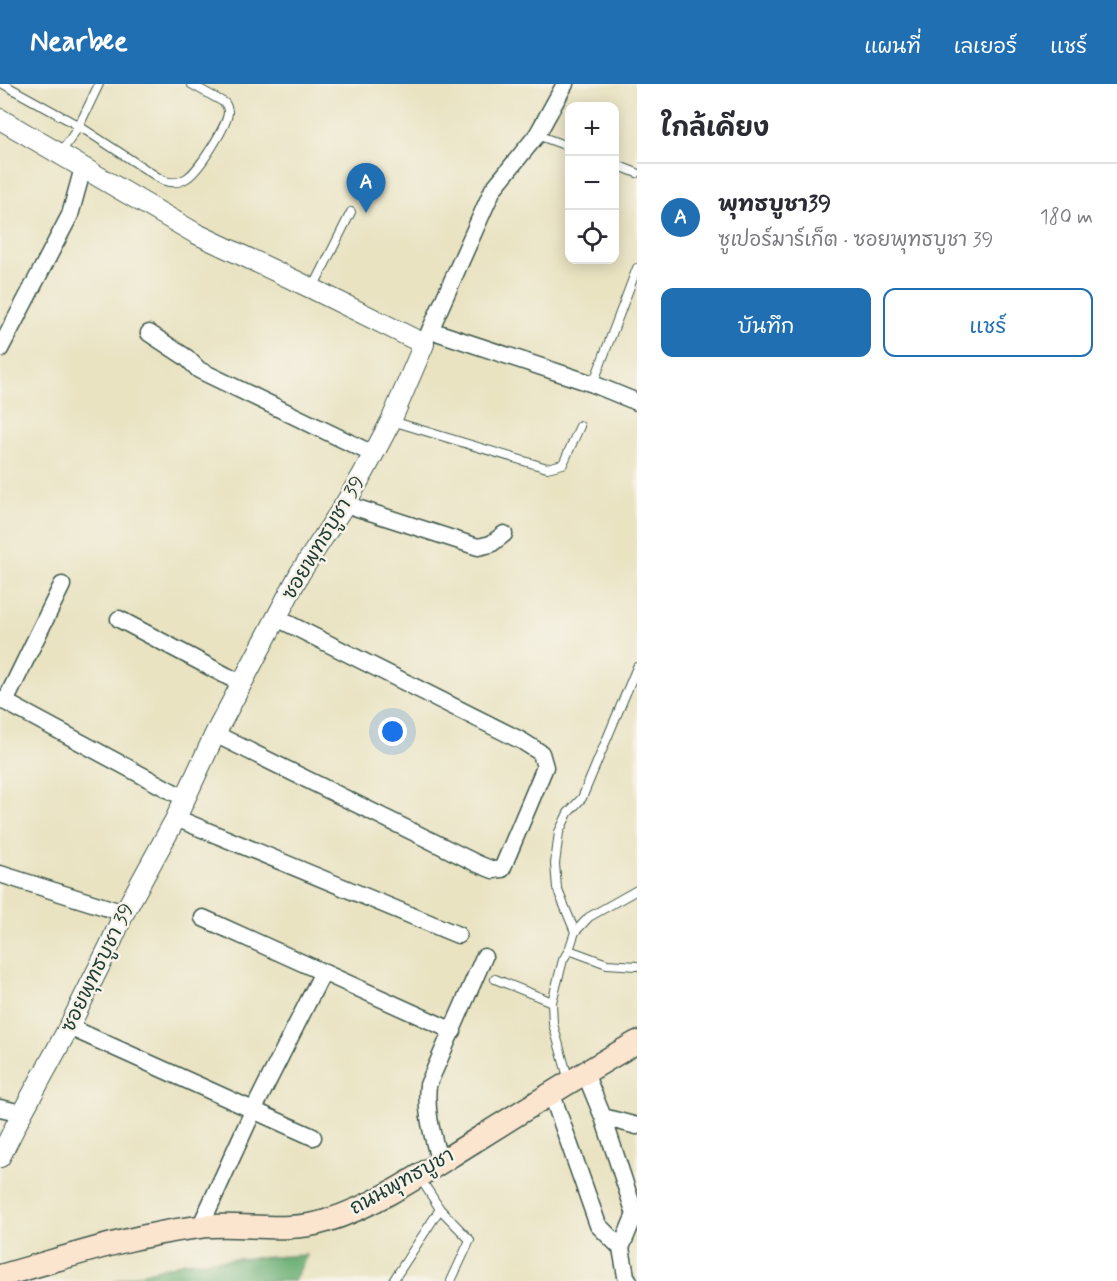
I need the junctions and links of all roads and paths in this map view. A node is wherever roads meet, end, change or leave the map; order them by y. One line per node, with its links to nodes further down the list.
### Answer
1 (3, 84): 6 (lane)
2 (99, 84): 6 (lane)
3 (191, 84): 6 (lane)
4 (565, 84): 7 (street)
5 (0, 119): 9 (street)
6 (79, 126): 9 (lane)
7 (537, 135): 8 (lane); 17 (street)
8 (565, 145)
9 (59, 154): 11 (street)
10 (619, 165): 12 (lane)
11 (83, 168): 15 (street); 18 (street)
12 (637, 172)
13 (351, 212): 15 (lane)
14 (637, 268): 19 (lane)
15 (313, 289): 17 (street)
16 (149, 333): 23 (street)
17 (427, 337): 19 (street); 21 (street, ซอยพุทธบูชา 39)
18 (0, 349)
19 (593, 384): 20 (street)
20 (637, 402)
21 (391, 421): 22 (lane); 23 (street, ซอยพุทธบูชา 39)
22 (580, 426)
23 (373, 454): 24 (street, ซอยพุทธบูชา 39)
24 (345, 504): 25 (street); 27 (street, ซอยพุทธบูชา 39)
25 (504, 534)
26 (62, 585): 31 (street)
27 (277, 618): 30 (street, ซอยพุทธบูชา 39); 32 (street)
28 (119, 619): 30 (street)
29 (637, 667): 39 (lane)
30 (242, 684): 32 (street, ซอยพุทธบูชา 39)
31 (3, 701): 33 (street)
32 (215, 734): 33 (street, ซอยพุทธบูชา 39)
33 (186, 799): 34 (street, ซอยพุทธบูชา 39)
34 (177, 818): 37 (street, ซอยพุทธบูชา 39); 40 (street)
35 (0, 874): 37 (street)
36 (637, 890): 39 (lane)
37 (124, 913): 47 (street, ซอยพุทธบูชา 39)
38 (203, 918): 44 (street)
39 (575, 932): 41 (lane)
40 (458, 935)
41 (569, 950): 43 (lane); 46 (lane)
42 (484, 957): 48 (street)
43 (637, 966)
44 (322, 972): 48 (street); 52 (street)
45 (495, 979): 46 (lane)
46 (552, 1002): 50 (lane)
47 (69, 1027): 52 (street); 53 (street, ซอยพุทธบูชา 39)
48 (453, 1031): 58 (street)
49 (637, 1042): 50 (main road, ถนนพุทธบูชา)
50 (569, 1082): 54 (street); 58 (main road, ถนนพุทธบูชา); 62 (street)
51 (0, 1108): 53 (street)
52 (254, 1109): 56 (street); 61 (street)
53 (22, 1113): 57 (street, ซอยพุทธบูชา 39)
54 (603, 1117): 55 (street); 62 (street)
55 (637, 1126)
56 (313, 1137)
57 (0, 1157)
58 (440, 1163): 59 (main road, ถนนพุทธบูชา)
59 (419, 1177): 60 (lane); 61 (main road, ถนนพุทธบูชา)
60 (440, 1209): 64 (lane); 65 (lane)
61 (200, 1227): 63 (main road, ถนนพุทธบูชา)
62 (621, 1248): 66 (street)
63 (0, 1276)
64 (393, 1281)
65 (451, 1281)
66 (629, 1281)

